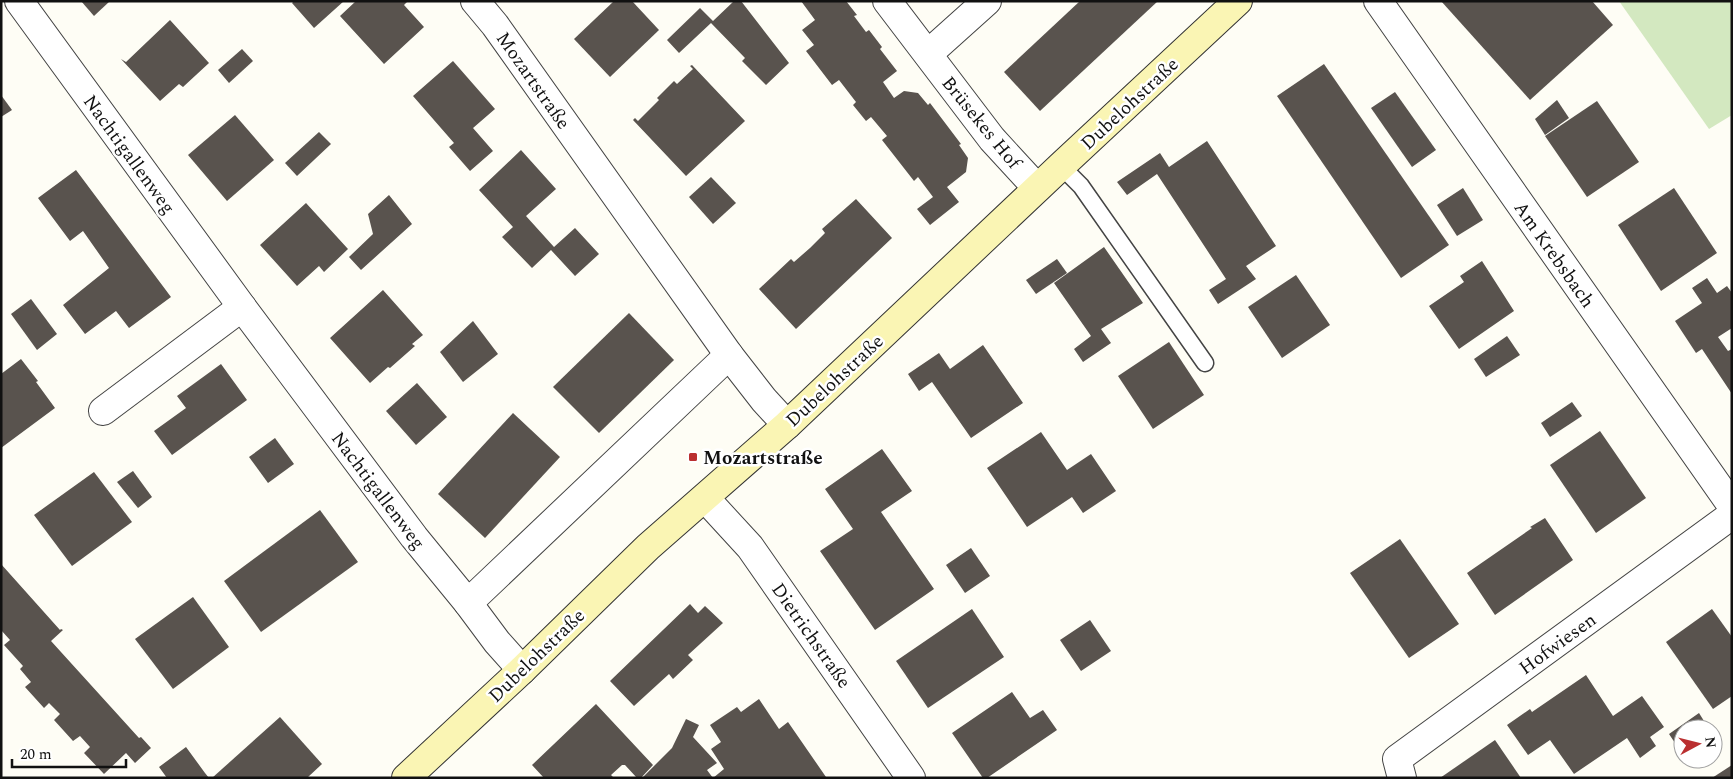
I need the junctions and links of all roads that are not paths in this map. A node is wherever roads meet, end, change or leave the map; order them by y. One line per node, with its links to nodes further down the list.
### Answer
1 (19, 1): 10 (street, Nachtigallenweg)
2 (475, 1): 11 (street, Mozartstraße)
3 (887, 1): 7 (street, Brüsekes Hof)
4 (987, 1): 7 (street)
5 (1238, 1): 8 (main road, Dubelohstraße)
6 (1378, 1): 16 (street, Am Krebsbach)
7 (928, 54): 9 (street, Brüsekes Hof)
8 (1061, 166): 9 (main road, Dubelohstraße); 12 (lane)
9 (1037, 188): 14 (main road, Dubelohstraße)
10 (242, 307): 13 (street); 18 (street, Nachtigallenweg)
11 (729, 355): 14 (street, Mozartstraße); 18 (street)
12 (1205, 363)
13 (103, 411)
14 (787, 425): 15 (main road, Dubelohstraße)
15 (705, 498): 19 (main road, Dubelohstraße); 21 (street, Dietrichstraße)
16 (1732, 506)
17 (1732, 515): 22 (street, Hofwiesen)
18 (468, 602): 19 (street, Nachtigallenweg)
19 (522, 670): 20 (main road, Dubelohstraße)
20 (406, 778)
21 (911, 778)
22 (1402, 778)

